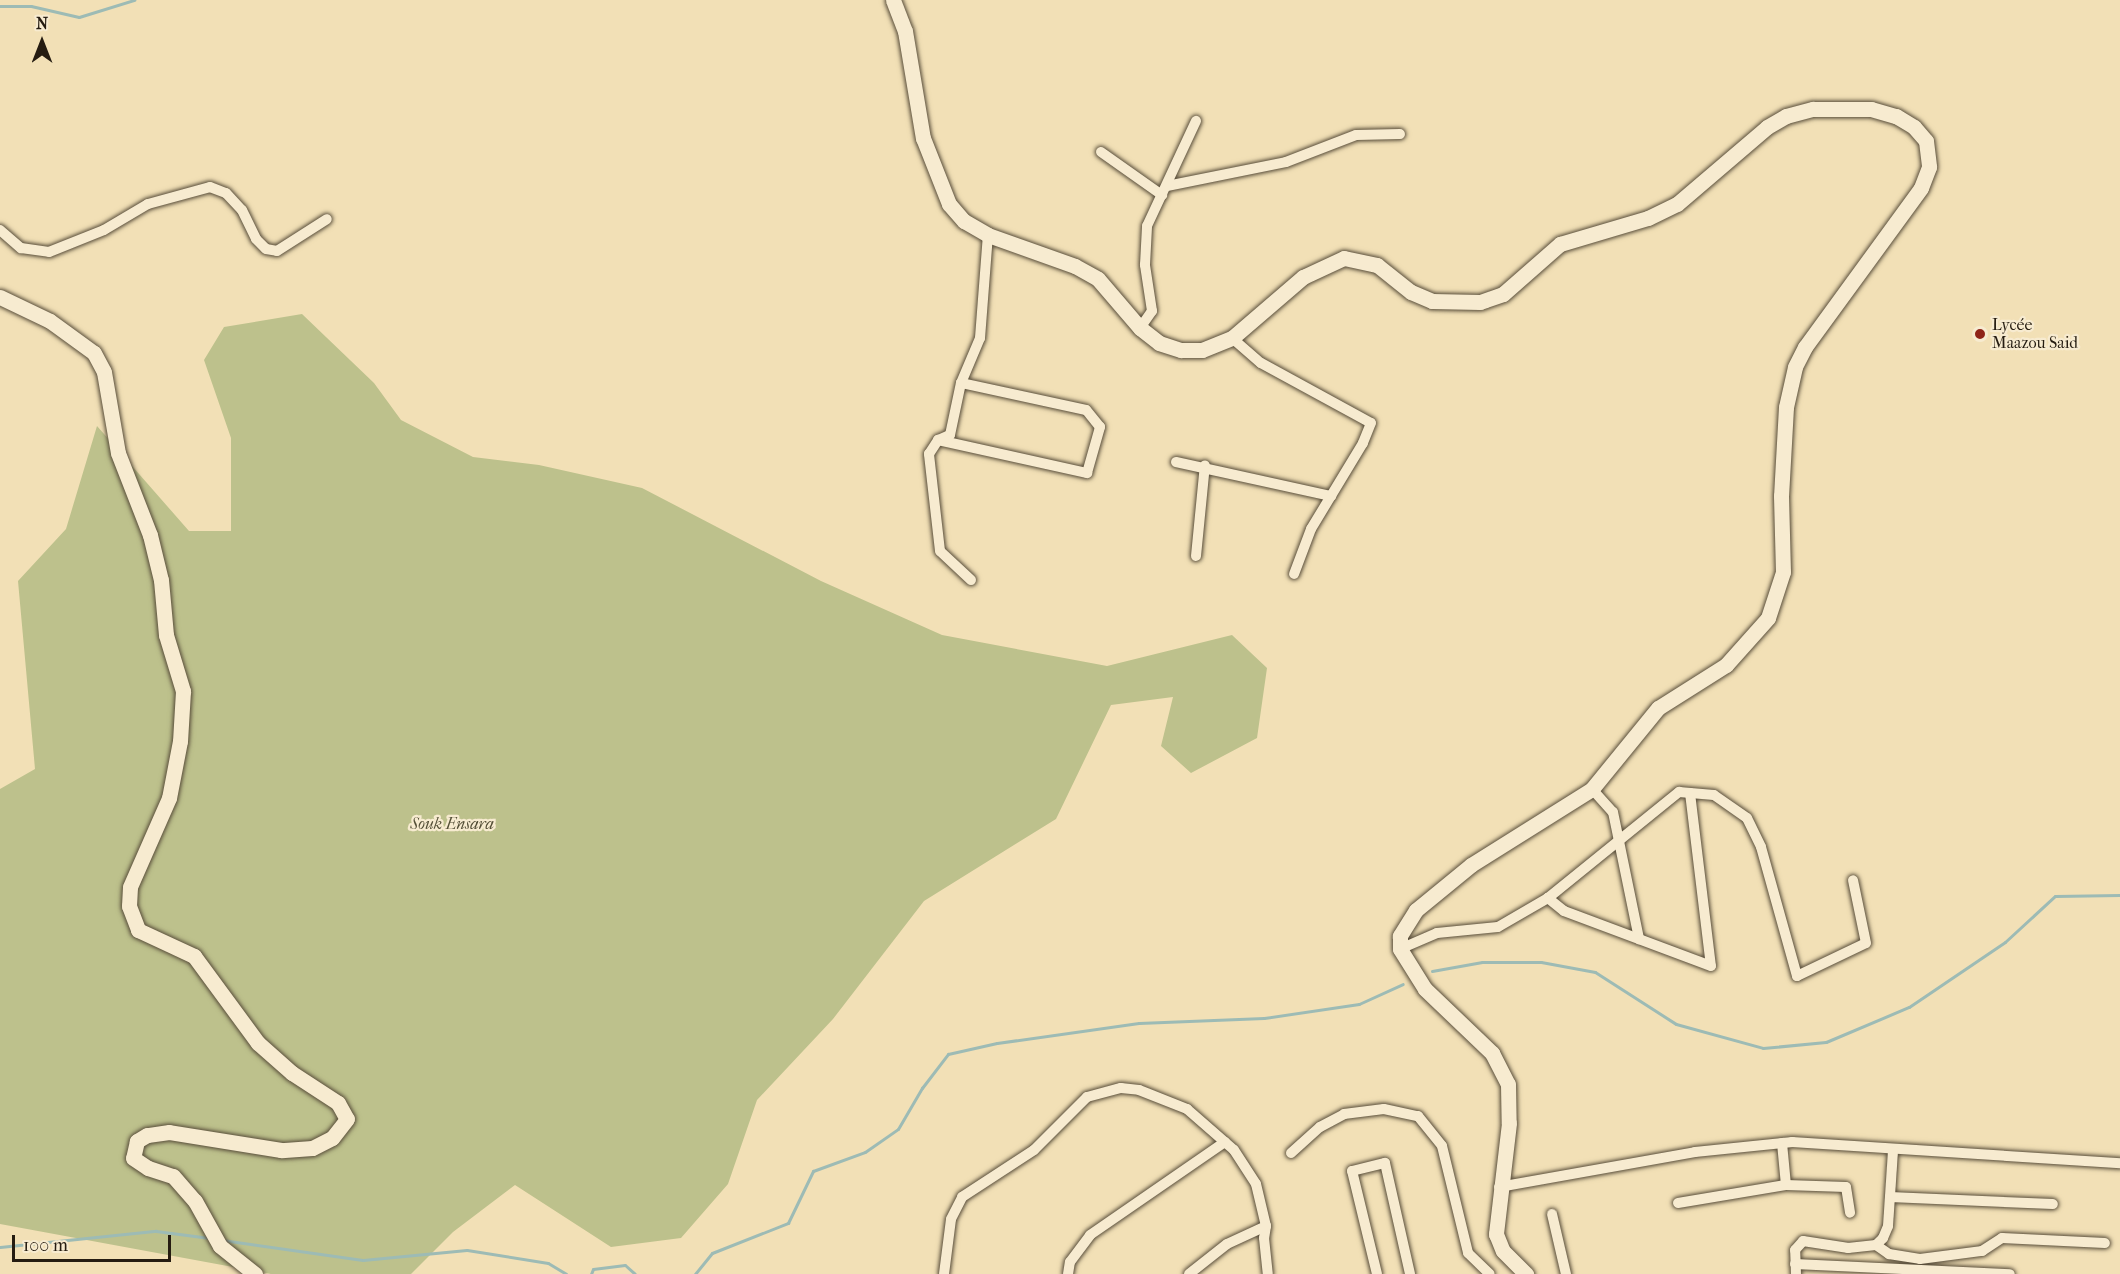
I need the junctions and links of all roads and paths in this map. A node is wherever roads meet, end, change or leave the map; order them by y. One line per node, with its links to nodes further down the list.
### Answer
1 (893, 0): 8 (main road)
2 (1196, 121): 5 (street)
3 (1400, 134): 5 (street)
4 (1101, 152): 5 (street)
5 (1164, 190): 10 (street)
6 (327, 219): 7 (street)
7 (0, 230)
8 (988, 235): 10 (main road); 12 (street)
9 (0, 297): 43 (main road)
10 (1140, 328): 11 (main road)
11 (1232, 338): 16 (street); 20 (main road)
12 (961, 383): 13 (street); 13 (street)
13 (938, 440): 19 (street)
14 (1176, 462): 15 (street)
15 (1205, 465): 16 (street); 17 (street)
16 (1331, 496): 18 (street)
17 (1196, 556)
18 (1294, 574)
19 (971, 580)
20 (1592, 789): 22 (street); 26 (main road)
21 (1690, 793): 22 (street); 23 (street); 25 (street)
22 (1619, 840): 24 (street); 25 (street)
23 (1853, 880)
24 (1548, 898): 25 (street); 26 (street)
25 (1639, 939)
26 (1400, 949): 33 (main road)
27 (1224, 1142): 39 (street); 44 (street); 45 (street)
28 (1782, 1143): 29 (street); 32 (street); 33 (street)
29 (1893, 1151): 31 (street); 34 (street)
30 (1291, 1153): 50 (street)
31 (2120, 1163)
32 (1786, 1185): 35 (street); 37 (street)
33 (1499, 1187): 51 (main road)
34 (1890, 1197): 36 (street); 41 (street)
35 (1678, 1203)
36 (2053, 1204)
37 (1850, 1213)
38 (1552, 1214): 52 (street)
39 (1266, 1226): 46 (street); 47 (street)
40 (2105, 1244): 41 (street)
41 (1876, 1245): 42 (street)
42 (1796, 1269): 53 (street)
43 (255, 1274)
44 (944, 1274)
45 (1068, 1274)
46 (1189, 1274)
47 (1268, 1274)
48 (1377, 1274): 49 (street)
49 (1410, 1274)
50 (1490, 1274)
51 (1526, 1274)
52 (1566, 1274)
53 (2010, 1274)

